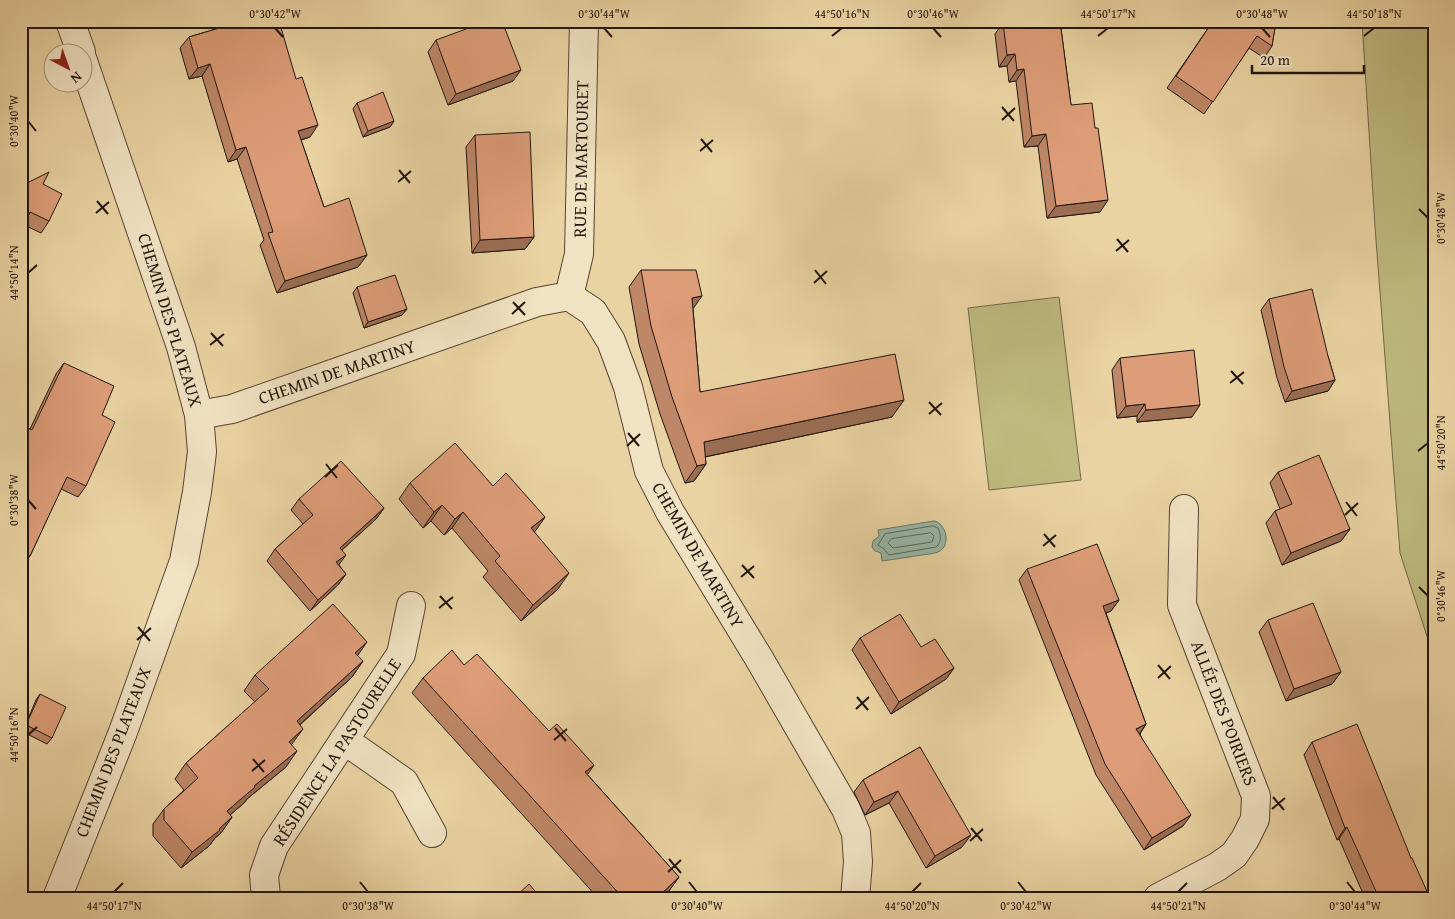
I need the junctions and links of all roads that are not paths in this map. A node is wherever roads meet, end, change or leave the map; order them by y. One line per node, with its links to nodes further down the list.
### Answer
1 (70, 21): 3 (street)
2 (584, 21): 5 (street, RUE DE MARTOURET)
3 (77, 42)
4 (92, 87): 6 (street, CHEMIN DES PLATEAUX)
5 (569, 296): 6 (street, CHEMIN DE MARTINY); 13 (street, CHEMIN DE MARTINY)
6 (199, 414): 11 (street, CHEMIN DES PLATEAUX)
7 (1184, 509): 14 (street, ALLÉE DES POIRIERS)
8 (411, 606): 9 (street, RÉSIDENCE LA PASTOURELLE)
9 (344, 740): 10 (street); 12 (street, RÉSIDENCE LA PASTOURELLE)
10 (432, 833)
11 (57, 898)
12 (266, 898)
13 (855, 898)
14 (1158, 898)

